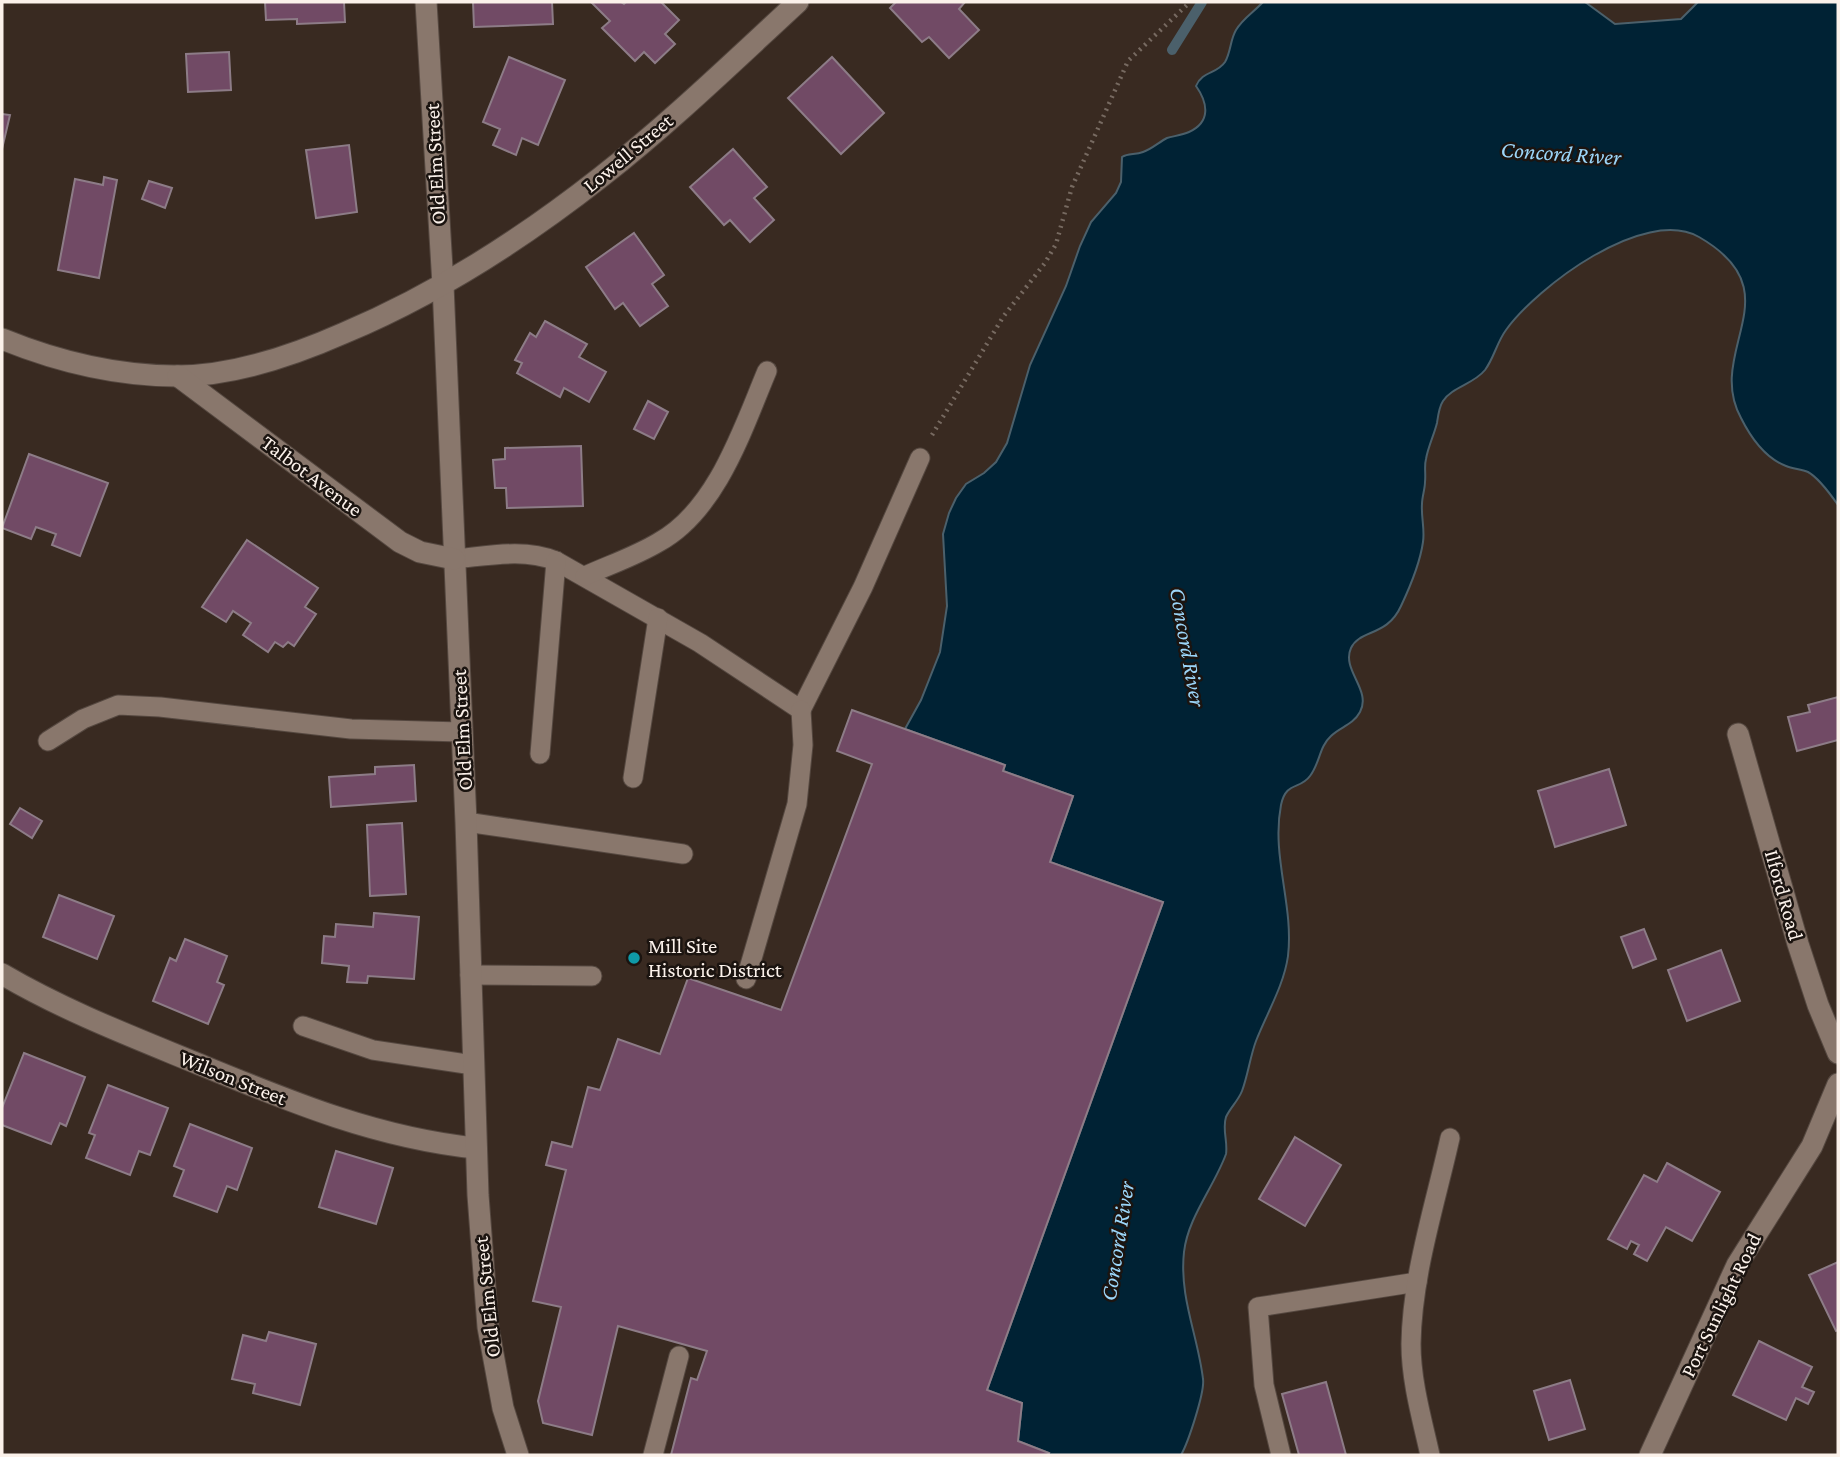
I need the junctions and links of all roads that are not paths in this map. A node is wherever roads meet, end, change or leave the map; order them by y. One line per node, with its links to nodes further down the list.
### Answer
1 (426, 2): 3 (street, Old Elm Street)
2 (798, 2): 3 (street, Lowell Street)
3 (443, 285): 6 (street); 8 (street, Old Elm Street)
4 (2, 339): 6 (street)
5 (767, 371): 10 (lane)
6 (178, 376): 8 (street, Talbot Avenue)
7 (920, 458): 12 (lane)
8 (454, 559): 9 (lane); 13 (street, Old Elm Street)
9 (556, 561): 10 (lane); 16 (lane)
10 (585, 576): 11 (lane)
11 (658, 618): 12 (lane); 17 (lane)
12 (801, 710): 23 (lane)
13 (461, 732): 15 (lane); 18 (street, Old Elm Street)
14 (1738, 734): 25 (street, Ilford Road)
15 (48, 741)
16 (540, 754)
17 (633, 778)
18 (466, 822): 19 (lane); 21 (street, Old Elm Street)
19 (683, 854)
20 (2, 974): 29 (street, Wilson Street)
21 (470, 975): 22 (lane); 26 (street, Old Elm Street)
22 (592, 976)
23 (746, 979)
24 (303, 1026): 26 (lane)
25 (1838, 1052)
26 (473, 1065): 29 (street, Old Elm Street)
27 (1838, 1084): 36 (street, Port Sunlight Road)
28 (1450, 1138): 30 (lane)
29 (476, 1148): 32 (street, Old Elm Street)
30 (1417, 1282): 34 (lane); 35 (lane)
31 (680, 1356): 33 (lane)
32 (518, 1455)
33 (653, 1455)
34 (1282, 1455)
35 (1430, 1455)
36 (1650, 1455)

